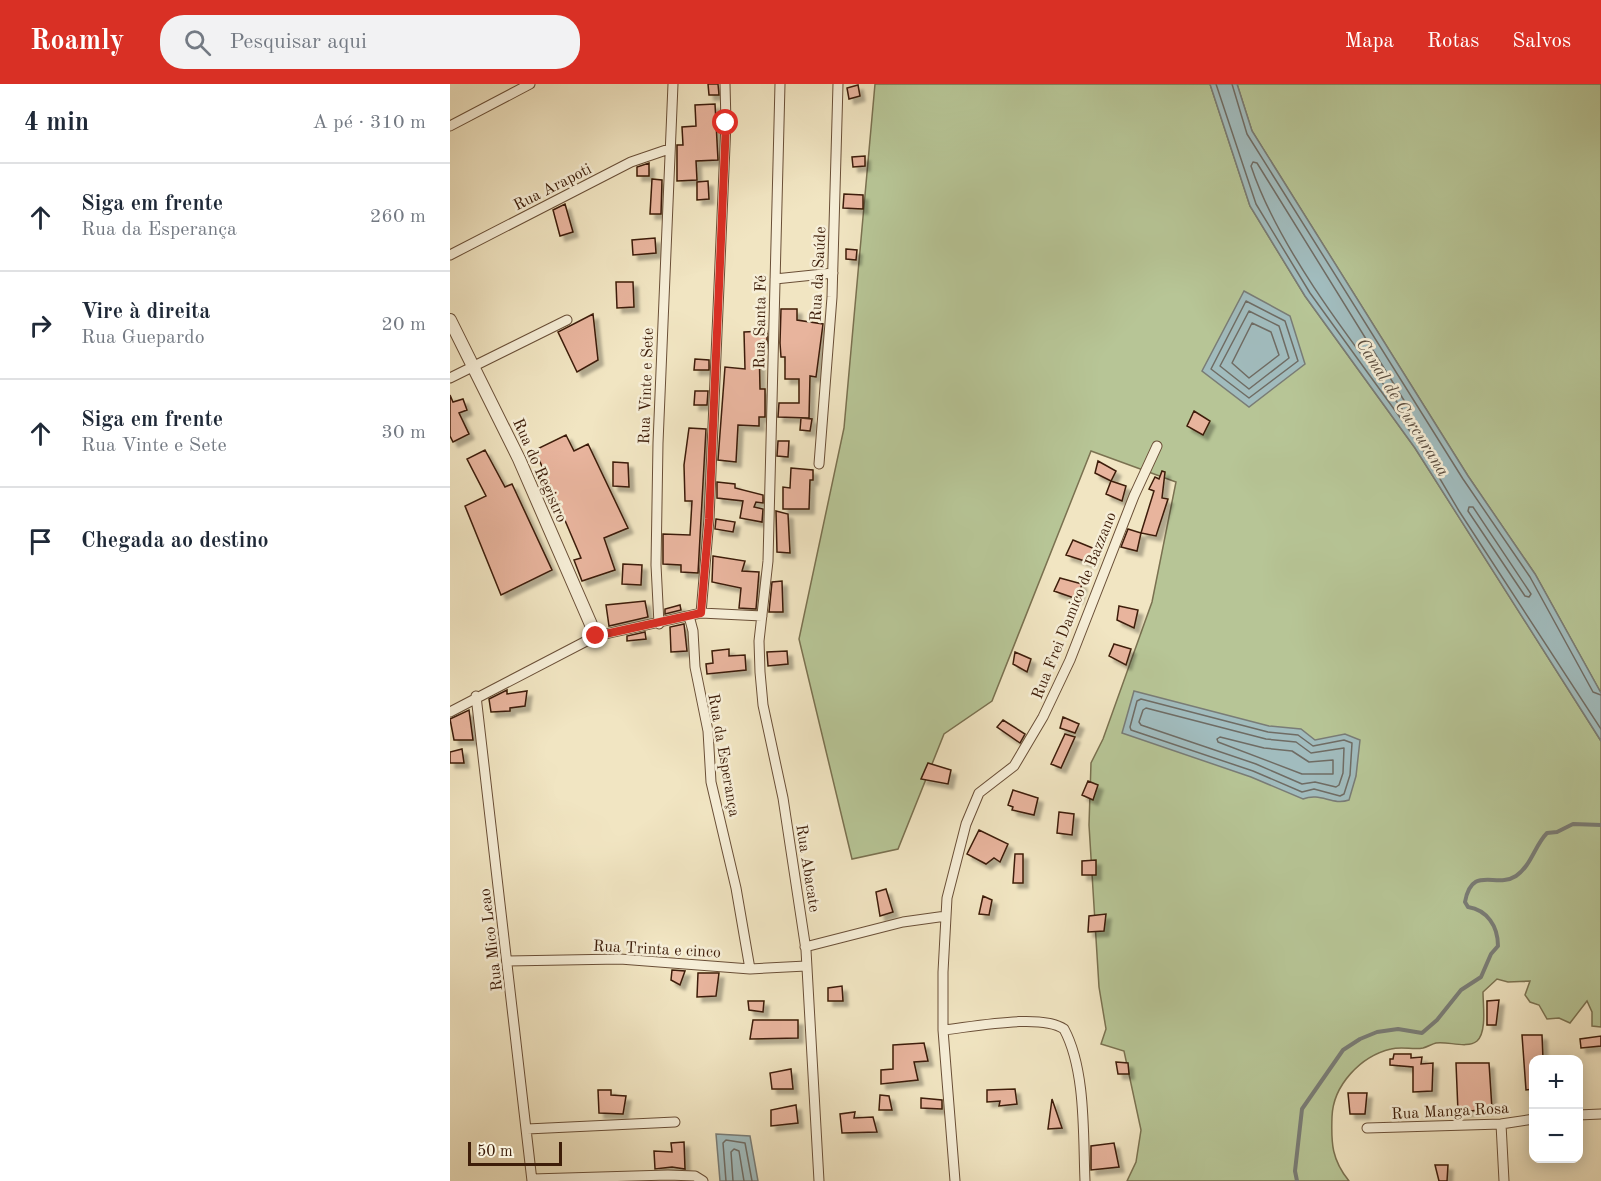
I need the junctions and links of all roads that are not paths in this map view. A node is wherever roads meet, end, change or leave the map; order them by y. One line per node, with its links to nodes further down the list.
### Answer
1 (530, 84): 6 (street)
2 (673, 84): 7 (street, Rua Vinte e Sete)
3 (725, 84): 18 (street)
4 (780, 84): 10 (street, Rua Santa Fé)
5 (838, 84): 9 (street, Rua da Saúde)
6 (450, 126)
7 (669, 149): 8 (street, Rua Arapoti); 21 (street, Rua Vinte e Sete)
8 (450, 255)
9 (832, 273): 10 (street); 16 (street, Rua da Saúde)
10 (775, 279): 17 (street, Rua Santa Fé)
11 (567, 320): 13 (street)
12 (450, 321): 13 (street, Rua do Registro)
13 (474, 367): 14 (street); 22 (street, Rua do Registro)
14 (450, 378)
15 (1157, 446): 25 (street, Rua Frei Damico de Bazzano)
16 (819, 464)
17 (768, 561): 20 (street, Rua Abacate)
18 (701, 613): 19 (street); 20 (street)
19 (689, 616): 21 (street); 29 (street, Rua da Esperança)
20 (762, 616): 26 (street, Rua Abacate)
21 (659, 624): 22 (street)
22 (596, 636): 23 (street)
23 (476, 696): 24 (street); 27 (street, Rua Mico Leao)
24 (450, 712)
25 (946, 916): 26 (street); 30 (street, Rua Frei Damico de Bazzano)
26 (805, 947): 28 (street, Rua Abacate)
27 (507, 961): 29 (street, Rua Trinta e cinco); 37 (street, Rua Mico Leao)
28 (806, 966): 29 (street, Rua Trinta e cinco); 40 (street, Rua Abacate)
29 (750, 969)
30 (943, 1030): 41 (street, Rua Frei Damico de Bazzano); 42 (street)
31 (1601, 1114): 32 (street)
32 (1583, 1115)
33 (1529, 1120): 35 (street, Rua Manga Rosa)
34 (675, 1122): 37 (street)
35 (1501, 1124): 36 (street, Rua Manga Rosa); 43 (street)
36 (1367, 1128)
37 (527, 1129): 38 (street, Rua Mico Leao)
38 (532, 1180): 39 (street)
39 (703, 1181)
40 (819, 1181)
41 (955, 1181)
42 (1085, 1181)
43 (1504, 1181)

